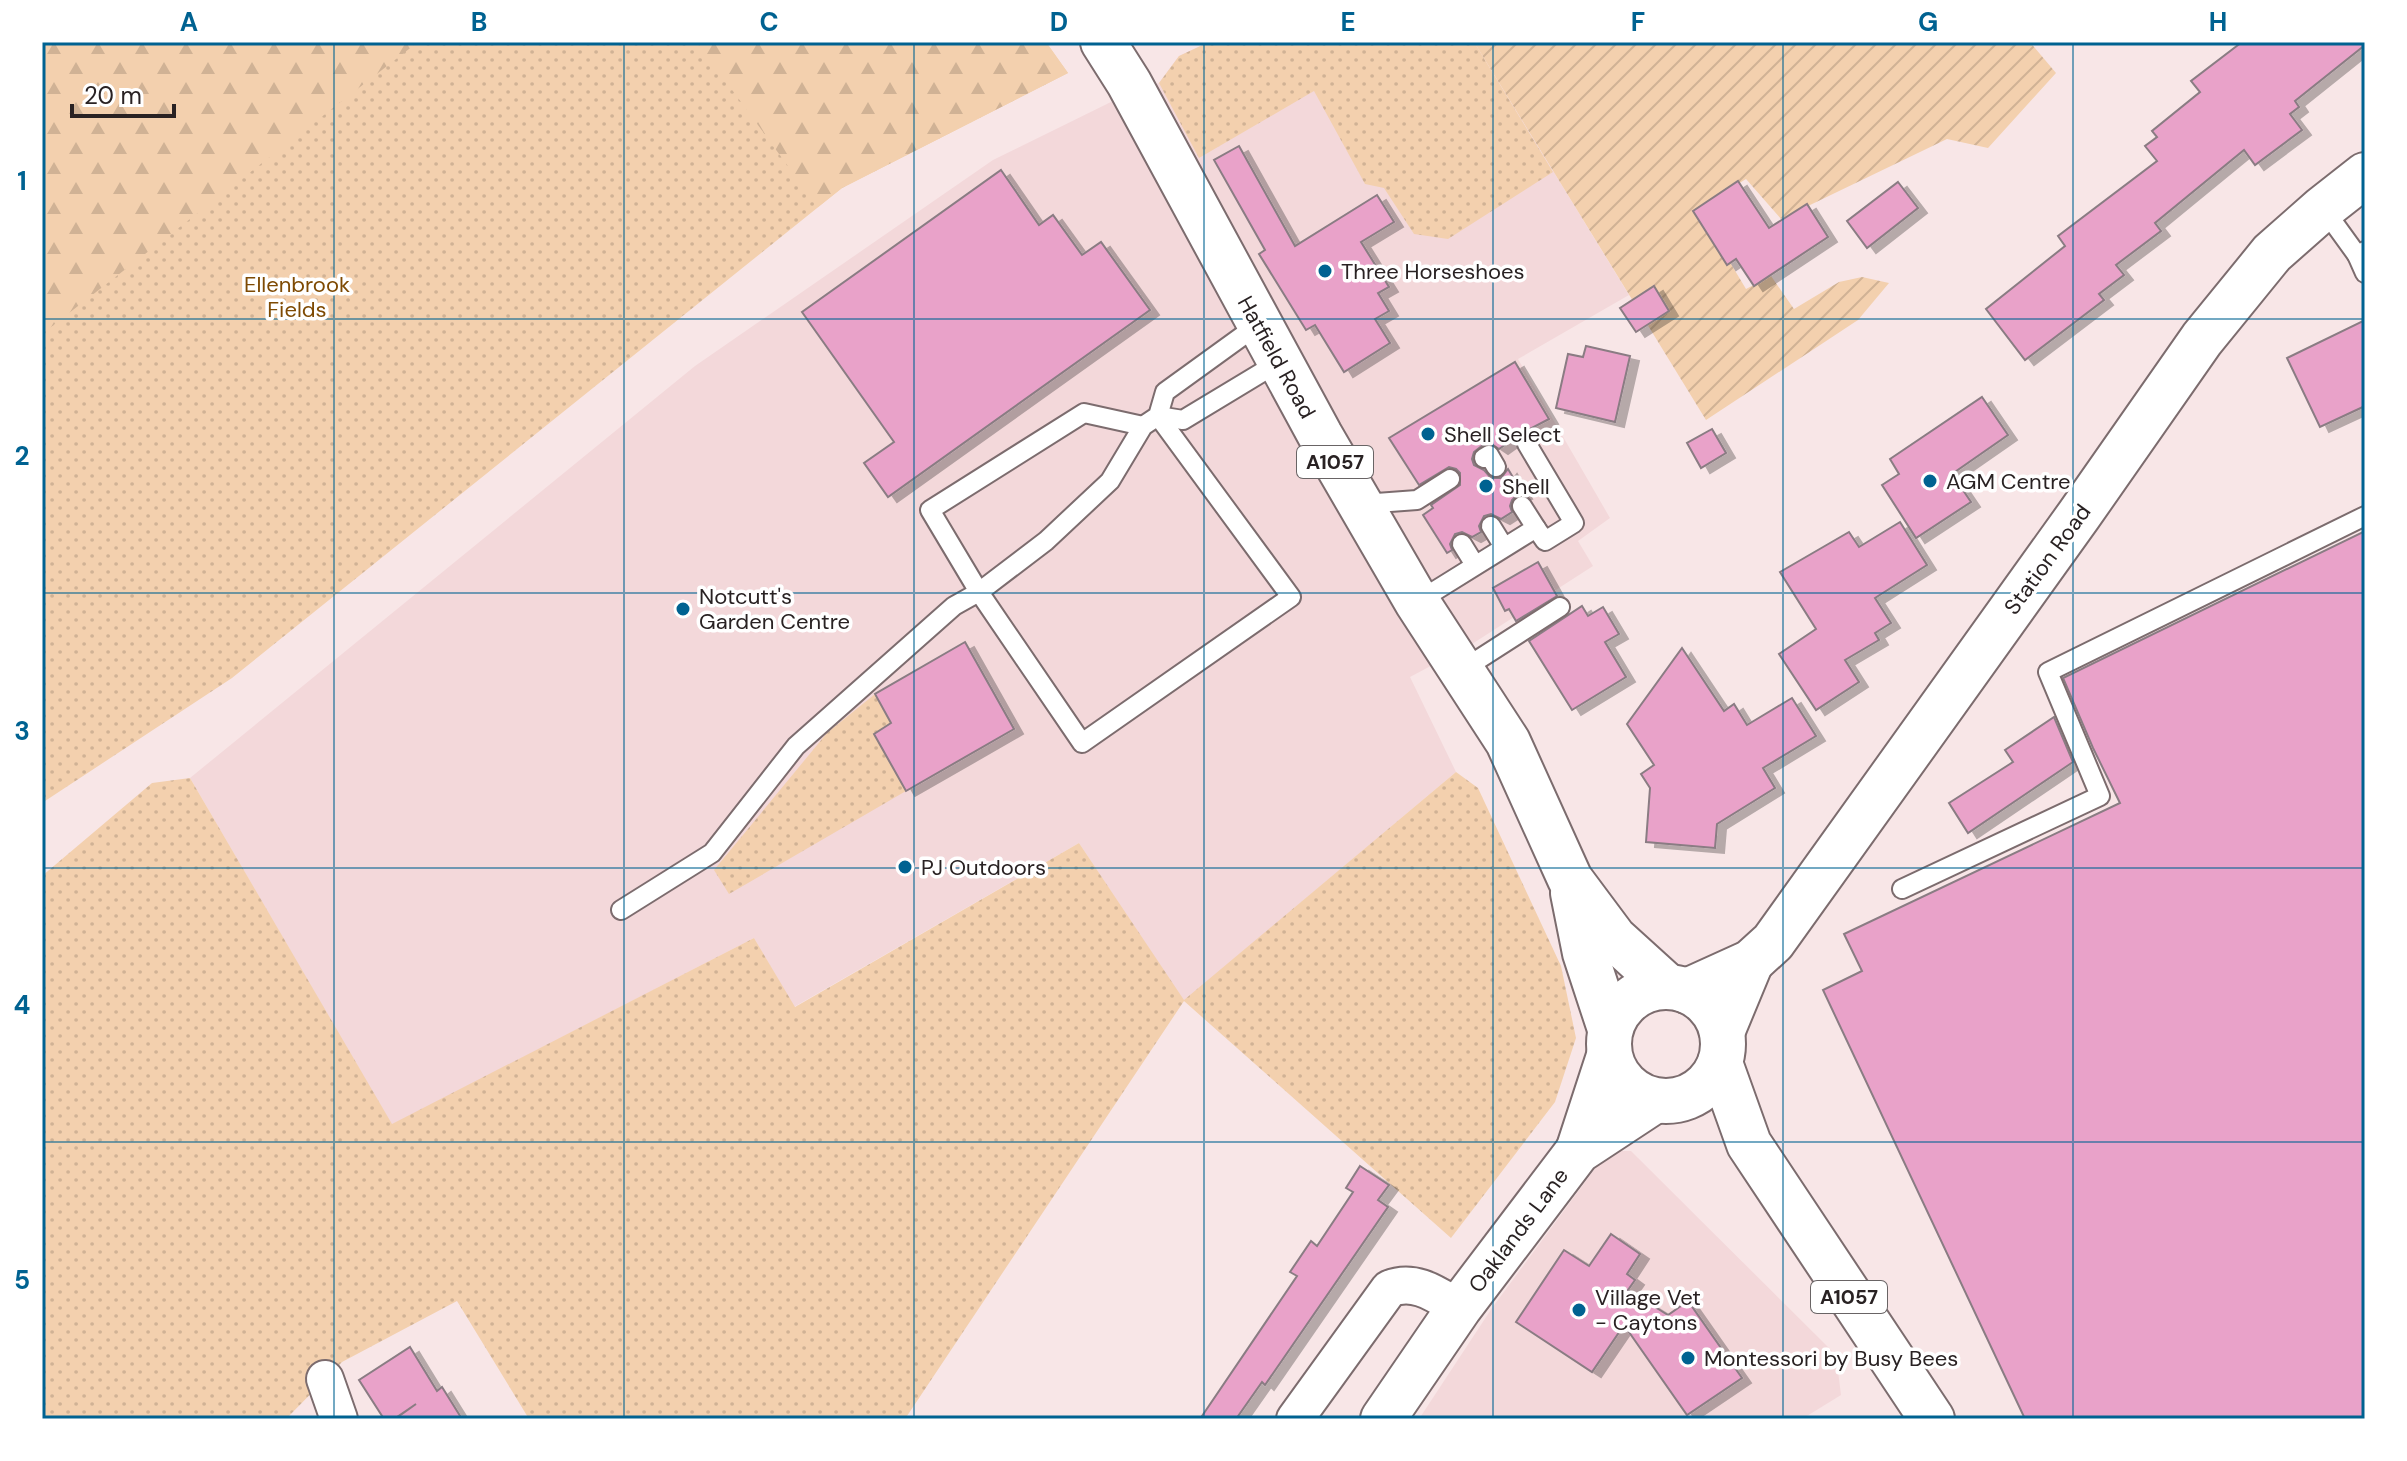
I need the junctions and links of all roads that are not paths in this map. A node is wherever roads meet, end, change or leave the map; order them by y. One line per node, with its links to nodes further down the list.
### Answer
1 (1103, 42): 6 (main road, Hatfield Road / A1057)
2 (2365, 175): 3 (main road, Station Road)
3 (2323, 208): 4 (lane); 25 (main road, Station Road)
4 (2361, 253): 5 (lane)
5 (2365, 273)
6 (1269, 343): 7 (lane); 7 (lane); 10 (main road, Hatfield Road / A1057)
7 (1151, 421): 18 (lane); 18 (lane); 18 (lane)
8 (1527, 444): 14 (lane)
9 (1450, 479): 10 (lane)
10 (1360, 504): 19 (main road, Hatfield Road / A1057)
11 (1522, 506): 14 (lane)
12 (2365, 516): 23 (lane)
13 (1491, 526): 16 (lane)
14 (1536, 528): 16 (lane)
15 (1462, 544): 17 (lane)
16 (1504, 547): 17 (lane)
17 (1475, 565): 19 (lane)
18 (979, 592): 24 (lane)
19 (1417, 602): 21 (main road, Hatfield Road / A1057)
20 (1560, 607): 21 (lane)
21 (1462, 670): 22 (main road, Hatfield Road / A1057)
22 (1570, 879): 26 (main road, Hatfield Road / A1057); 27 (main road, Hatfield Road / A1057)
23 (1902, 889)
24 (621, 910)
25 (1751, 962): 26 (main road, Station Road); 28 (main road, Station Road)
26 (1678, 989): 27 (main road); 28 (main road)
27 (1610, 1042): 29 (main road); 31 (main road, Oaklands Lane)
28 (1721, 1048): 29 (main road); 30 (main road, A1057)
29 (1659, 1102): 30 (main road, A1057); 31 (main road, Oaklands Lane)
30 (1749, 1144): 37 (main road, A1057)
31 (1578, 1151): 32 (main road, Oaklands Lane)
32 (1459, 1308): 35 (street, Oaklands Lane); 36 (main road, Oaklands Lane)
33 (325, 1379): 34 (street)
34 (339, 1419)
35 (1295, 1419)
36 (1383, 1419)
37 (1932, 1419)

